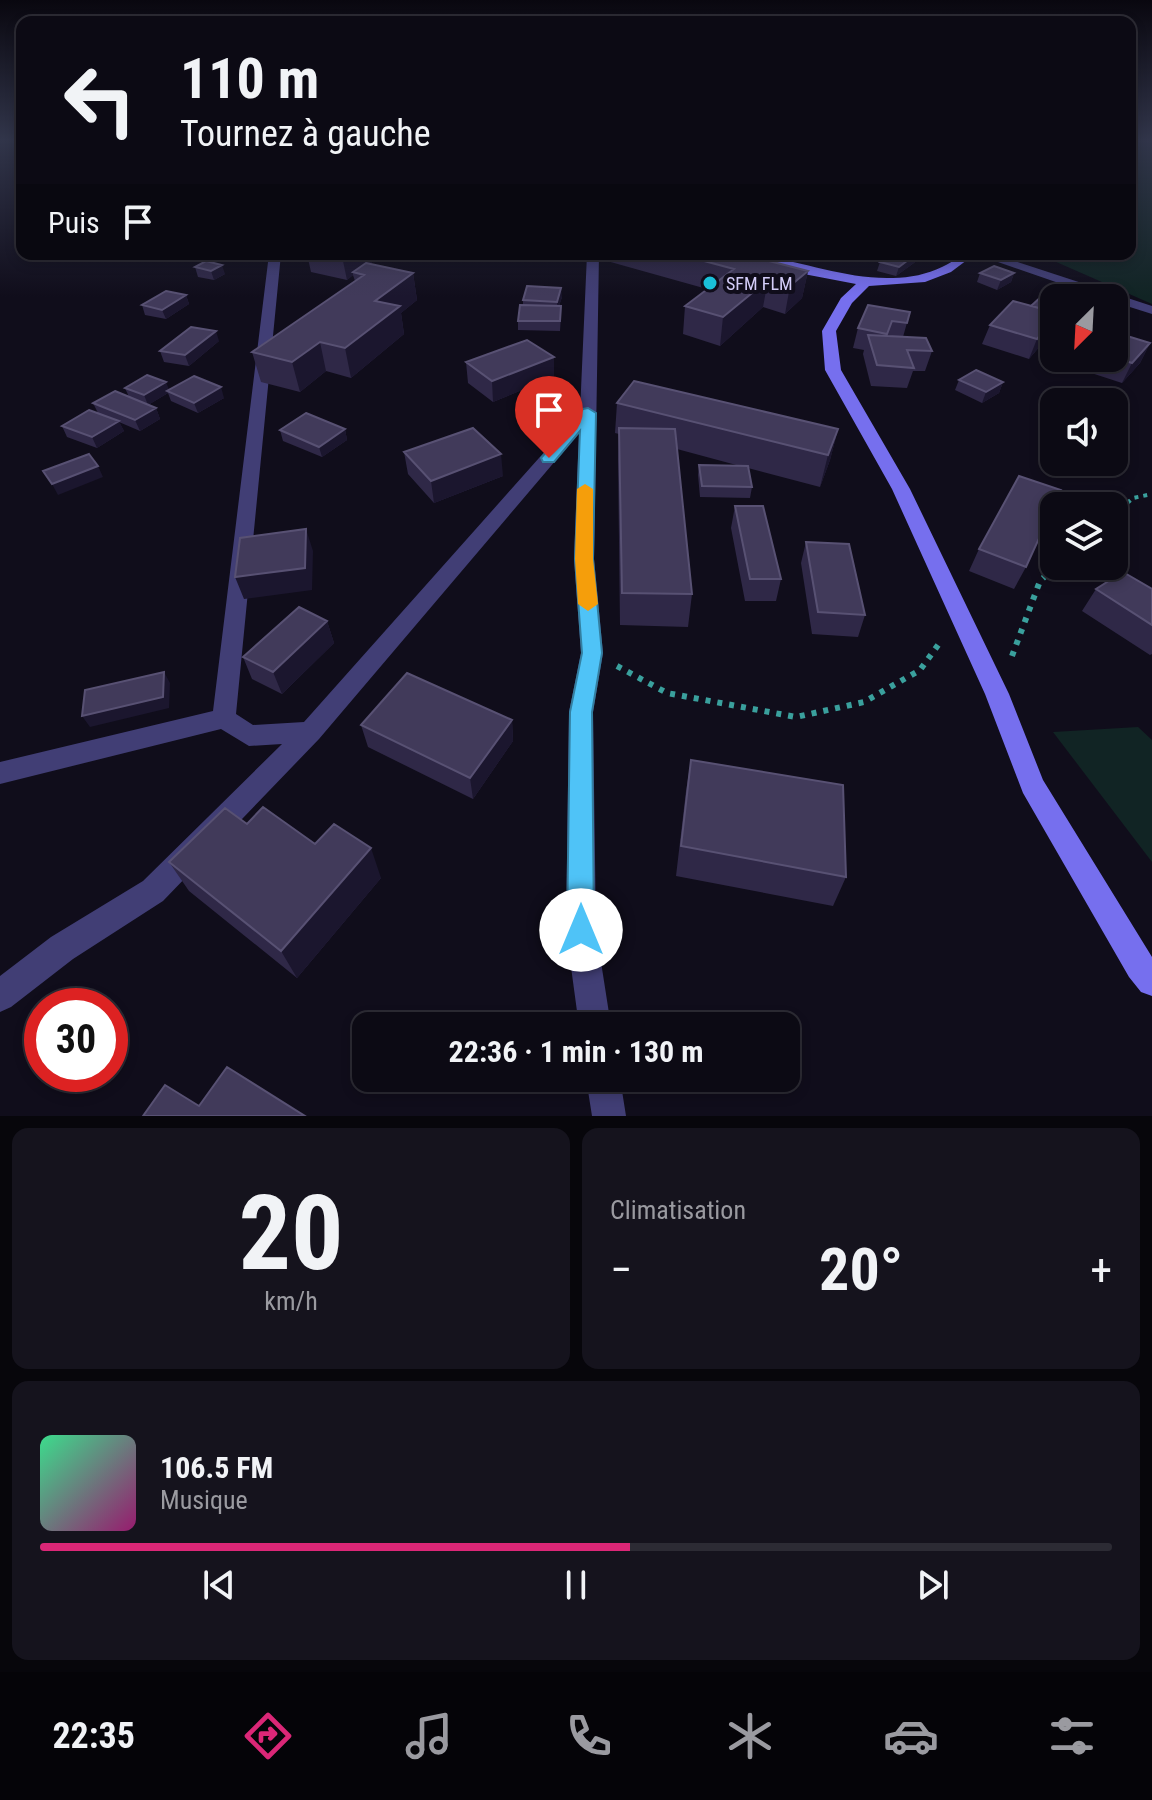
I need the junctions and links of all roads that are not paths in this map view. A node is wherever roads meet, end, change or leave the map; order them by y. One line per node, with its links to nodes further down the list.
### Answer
1 (274, 260): 9 (street)
2 (593, 260): 8 (street)
3 (763, 260): 6 (street)
4 (960, 260): 6 (street)
5 (999, 260): 7 (street)
6 (866, 282): 12 (street)
7 (1152, 310)
8 (588, 413): 10 (street); 14 (street)
9 (224, 718): 10 (street); 11 (street)
10 (310, 732): 13 (street)
11 (0, 773)
12 (1152, 981)
13 (0, 996)
14 (593, 1012)
15 (605, 1092): 16 (street)
16 (609, 1116)

